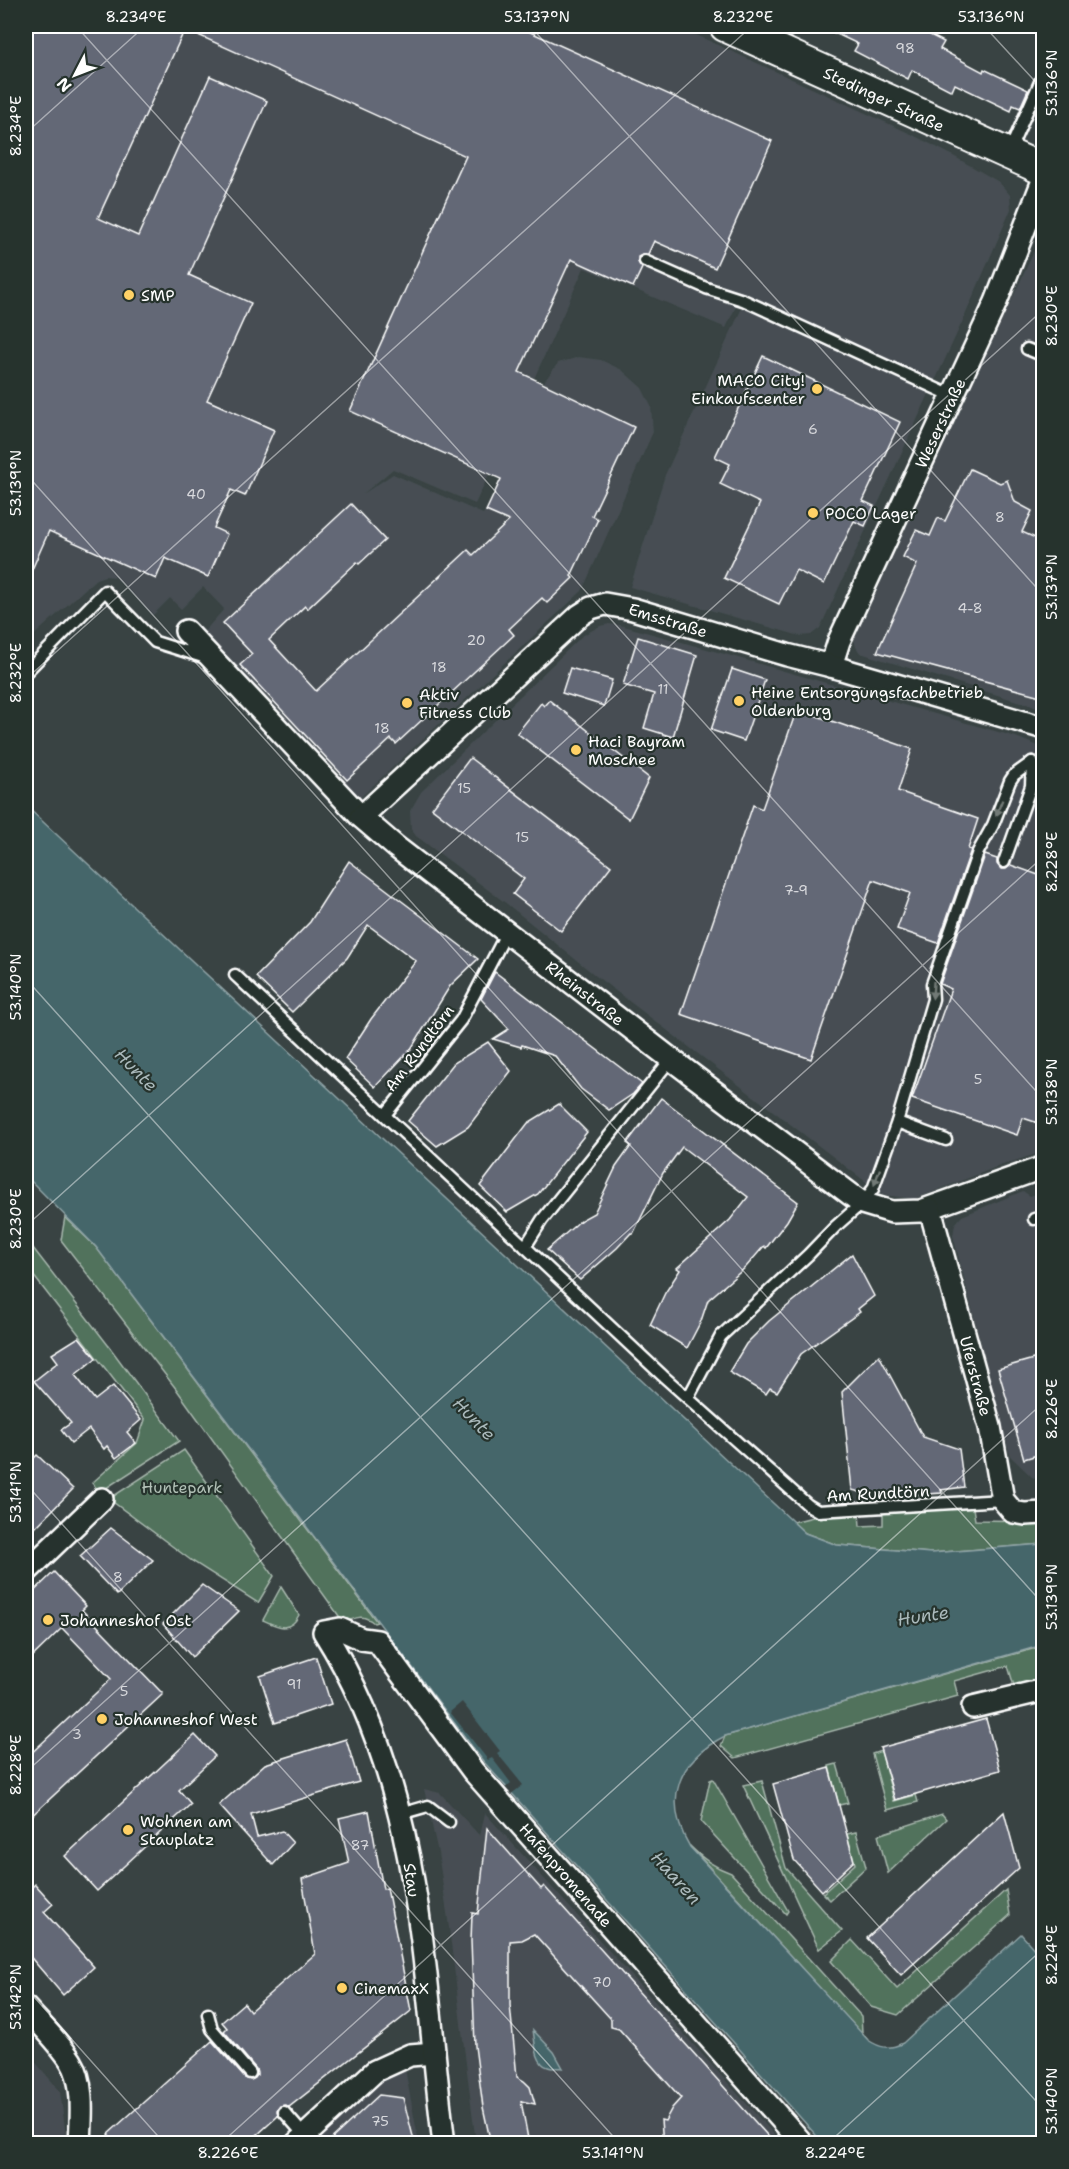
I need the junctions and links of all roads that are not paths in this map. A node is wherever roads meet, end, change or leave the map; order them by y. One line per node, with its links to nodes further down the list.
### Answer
1 (725, 26): 3 (main road, Stedinger Straße)
2 (1044, 73): 3 (lane)
3 (1008, 155): 4 (main road, Stedinger Straße)
4 (1044, 170)
5 (1044, 178): 9 (street, Weserstraße)
6 (645, 261): 9 (lane)
7 (1027, 348): 8 (lane)
8 (1044, 356)
9 (952, 396): 12 (street, Weserstraße)
10 (186, 631): 11 (street, Rheinstraße)
11 (214, 661): 13 (lane); 17 (street, Rheinstraße)
12 (831, 666): 14 (street, Emsstraße); 17 (street, Emsstraße)
13 (26, 672)
14 (1044, 728)
15 (1032, 762): 16 (lane); 18 (lane); 23 (lane, one-way to 23)
16 (1044, 783)
17 (361, 817): 19 (street, Rheinstraße)
18 (1004, 862)
19 (507, 932): 21 (street, Rheinstraße); 22 (lane, Am Rundtörn)
20 (235, 975): 22 (lane, Am Rundtörn)
21 (671, 1059): 26 (street, Rheinstraße); 28 (lane)
22 (385, 1115): 28 (lane, Am Rundtörn)
23 (897, 1122): 24 (lane); 26 (lane, one-way to 26)
24 (946, 1140)
25 (1044, 1167): 27 (street, Rheinstraße)
26 (862, 1203): 27 (street, Rheinstraße); 29 (lane)
27 (930, 1209): 31 (street, Uferstraße)
28 (525, 1247): 29 (lane, Am Rundtörn)
29 (688, 1398): 31 (lane, Am Rundtörn)
30 (102, 1499): 33 (street)
31 (1003, 1500): 32 (street)
32 (1044, 1514)
33 (26, 1572)
34 (324, 1632): 37 (street, Stau); 47 (street, Hafenpromenade)
35 (1044, 1690): 36 (street)
36 (973, 1707)
37 (400, 1814): 38 (lane); 41 (street, Stau)
38 (450, 1822)
39 (26, 2008): 45 (street)
40 (208, 2014): 42 (lane)
41 (434, 2053): 44 (street); 46 (street, Stau)
42 (250, 2073)
43 (284, 2112): 44 (lane)
44 (300, 2139)
45 (80, 2144)
46 (444, 2144)
47 (803, 2144)

